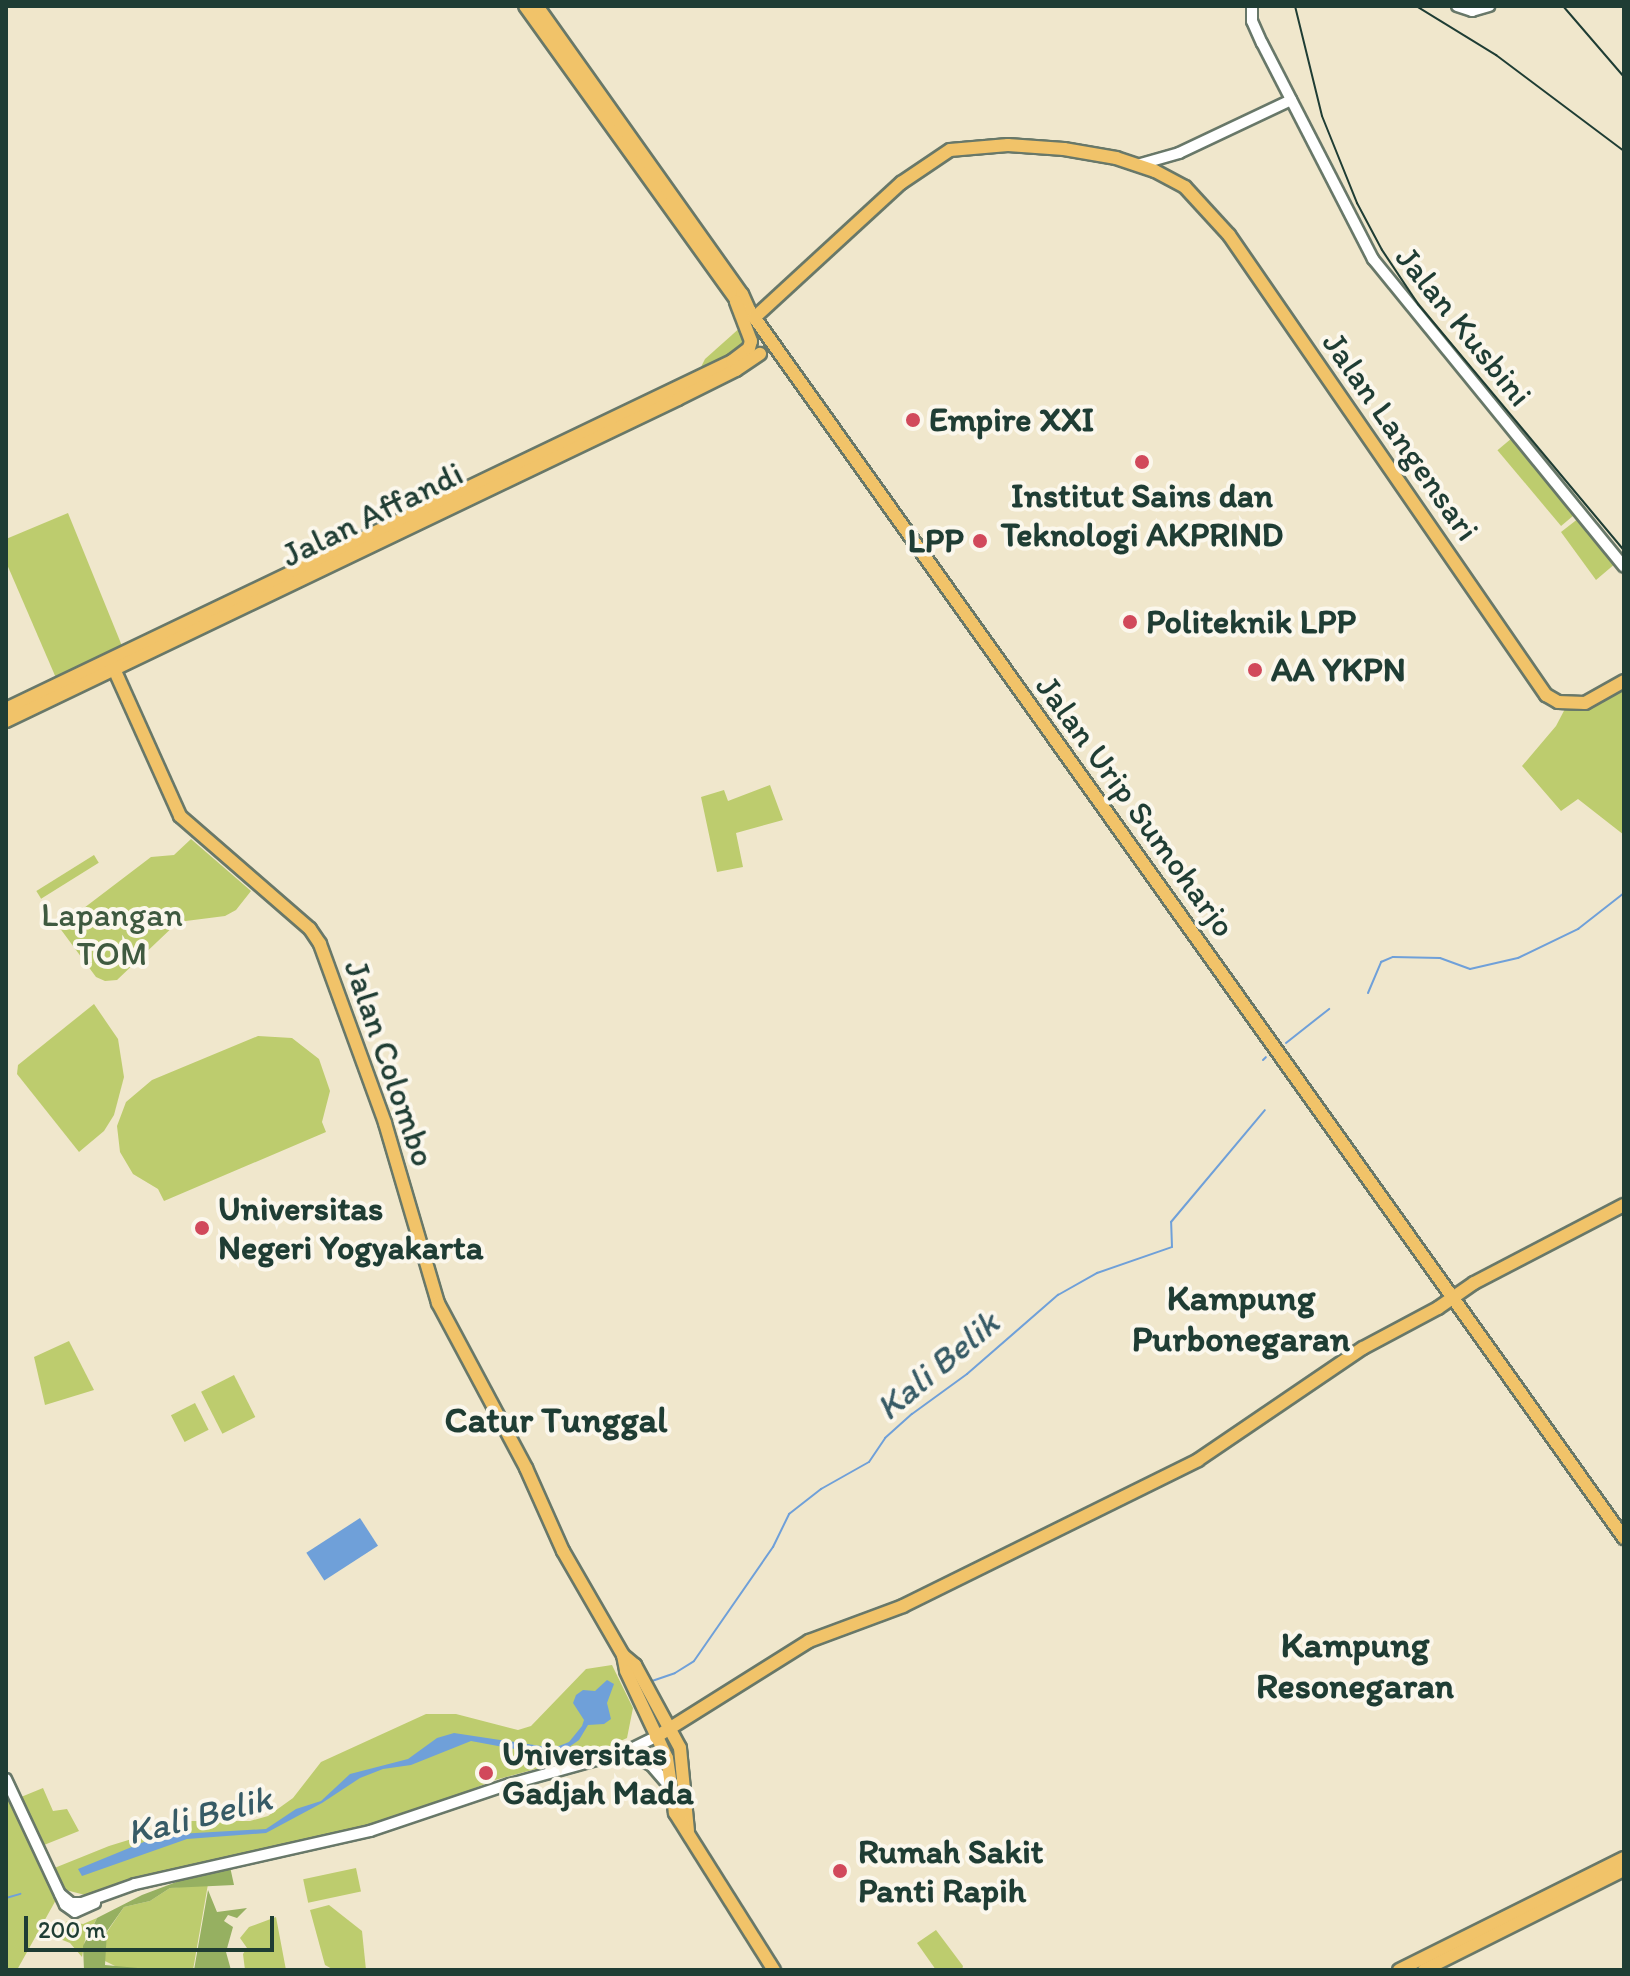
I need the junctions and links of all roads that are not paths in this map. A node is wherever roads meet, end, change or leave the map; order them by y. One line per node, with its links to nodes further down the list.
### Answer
1 (525, 6): 8 (main road)
2 (537, 6): 8 (main road)
3 (1252, 6): 6 (street, Jalan Kusbini)
4 (1457, 6): 5 (street)
5 (1489, 6)
6 (1291, 100): 7 (street); 15 (street, Jalan Kusbini)
7 (1137, 165): 10 (main road, Jalan Langensari); 17 (main road, Jalan Langensari)
8 (656, 182): 9 (main road); 10 (main road)
9 (736, 302): 10 (main road); 13 (main road)
10 (755, 319): 11 (main road); 12 (main road, Jalan Urip Sumoharjo)
11 (760, 354): 12 (main road); 13 (main road, Jalan Affandi); 14 (main road, Jalan Affandi)
12 (785, 360): 21 (main road, Jalan Urip Sumoharjo)
13 (732, 361): 14 (main road, Jalan Affandi)
14 (558, 450): 16 (main road, Jalan Affandi)
15 (1624, 567)
16 (112, 664): 18 (main road, Jalan Affandi); 19 (main road, Jalan Affandi); 23 (main road, Jalan Colombo)
17 (1624, 681)
18 (6, 709)
19 (6, 721)
20 (1624, 1205): 21 (main road)
21 (1452, 1298): 22 (main road, Jalan Urip Sumoharjo); 24 (main road)
22 (1624, 1538)
23 (623, 1655): 24 (main road, Jalan Colombo); 25 (main road, Jalan Colombo)
24 (670, 1729): 25 (main road); 29 (main road, Jalan Colombo)
25 (656, 1737): 26 (street); 28 (main road, Jalan Colombo)
26 (625, 1752): 27 (street); 28 (street)
27 (6, 1779)
28 (672, 1792): 29 (main road, Jalan Colombo)
29 (688, 1831): 32 (main road, Jalan Colombo)
30 (1624, 1858): 33 (main road)
31 (1624, 1870): 34 (main road)
32 (774, 1970)
33 (1399, 1970)
34 (1424, 1970)

